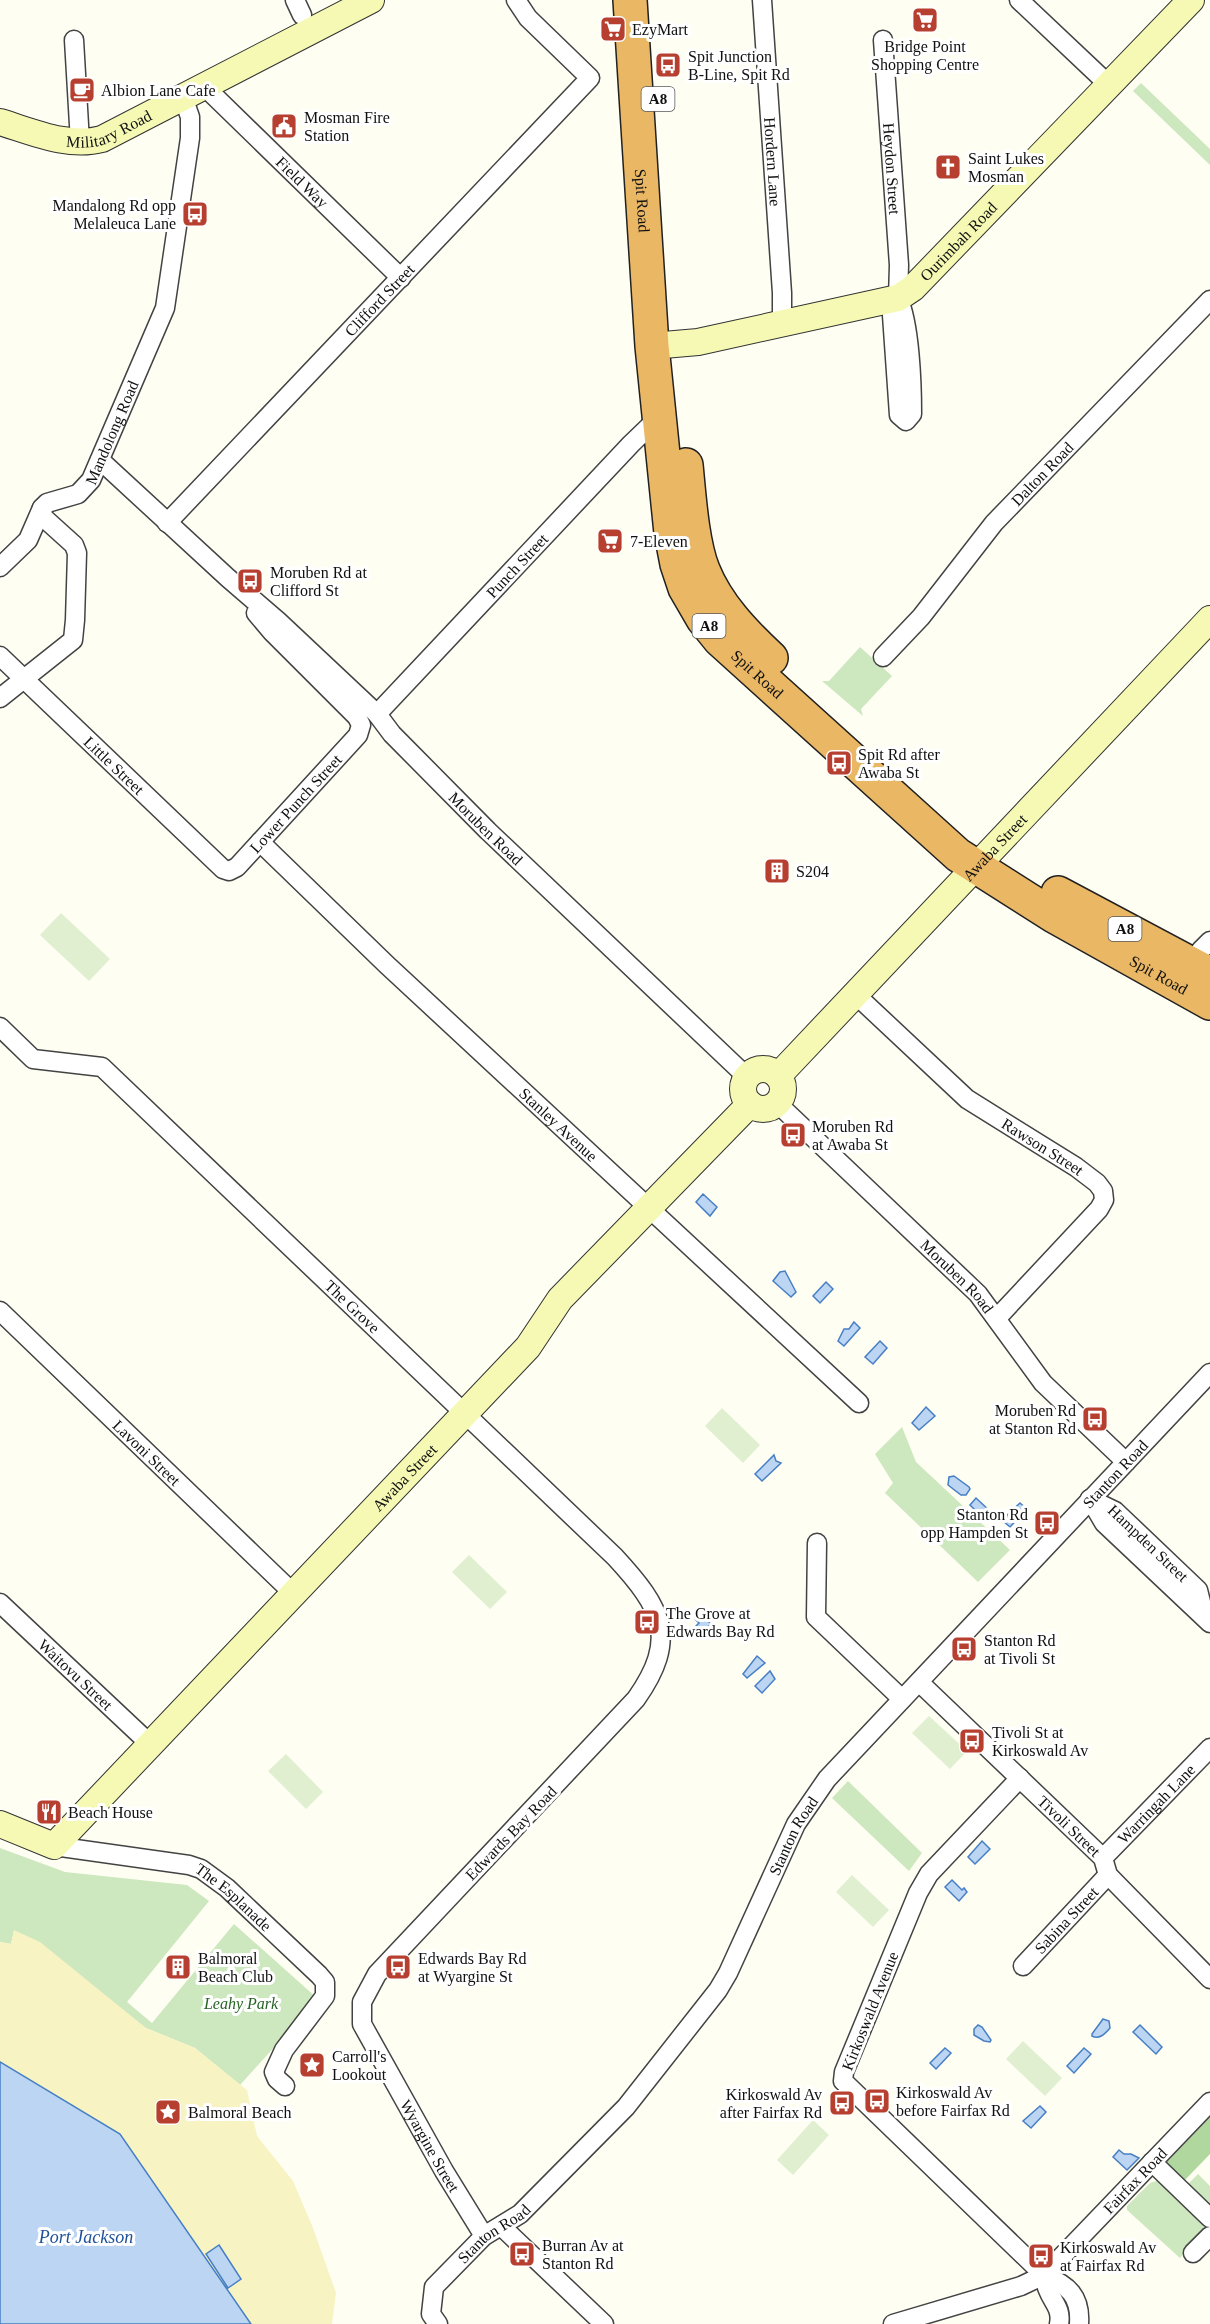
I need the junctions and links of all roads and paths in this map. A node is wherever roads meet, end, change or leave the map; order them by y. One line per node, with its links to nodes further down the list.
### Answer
1 (371, 0): 11 (street, Military Road)
2 (516, 0): 14 (street, Clifford Street)
3 (630, 0): 18 (highway, Spit Road / A8)
4 (650, 0): 18 (highway, Spit Road / A8)
5 (762, 0): 17 (street, Hordern Lane)
6 (1019, 0): 10 (street)
7 (1191, 0): 10 (street, Ourimbah Road)
8 (74, 40): 13 (street)
9 (883, 40): 15 (street, Heydon Street)
10 (1109, 85): 15 (street, Ourimbah Road)
11 (194, 92): 13 (street, Military Road); 14 (street, Field Way); 20 (street, Mandolong Road)
12 (0, 122): 13 (street, Military Road)
13 (80, 142)
14 (401, 278): 22 (street, Clifford Street)
15 (898, 297): 15 (street, Heydon Street); 17 (street, Ourimbah Road)
16 (1210, 300): 27 (street, Dalton Road)
17 (782, 322): 18 (street, Ourimbah Road)
18 (663, 345): 19 (highway, Spit Road / A8); 33 (highway, Spit Road / A8)
19 (658, 418): 30 (street, Punch Street); 33 (highway, Spit Road / A8)
20 (100, 460): 21 (street, Mandolong Road); 22 (street, Moruben Road)
21 (42, 508): 23 (street); 28 (street)
22 (167, 523): 24 (street, Moruben Road)
23 (0, 567)
24 (228, 578): 30 (street, Moruben Road); 31 (street, Moruben Road)
25 (1210, 619): 33 (street, Awaba Street)
26 (0, 656): 28 (street, Little Street)
27 (883, 657)
28 (24, 679): 29 (street); 34 (street, Little Street)
29 (0, 698)
30 (376, 714): 40 (street, Moruben Road)
31 (358, 735): 32 (street, Lower Punch Street)
32 (260, 842): 34 (street, Lower Punch Street); 43 (street, Stanley Avenue)
33 (982, 859): 35 (highway, Spit Road / A8); 36 (street, Awaba Street)
34 (229, 871)
35 (1198, 966): 37 (highway, Spit Road / A8)
36 (855, 994): 39 (street, Awaba Street); 45 (street, Rawson Street)
37 (1210, 1003)
38 (0, 1028): 48 (street, The Grove)
39 (778, 1076): 40 (street); 41 (street)
40 (747, 1077): 42 (street)
41 (777, 1103): 42 (street); 45 (street, Moruben Road)
42 (750, 1104): 43 (street, Awaba Street)
43 (650, 1207): 47 (street, Stanley Avenue); 48 (street, Awaba Street)
44 (0, 1311): 52 (street, Lavoni Street)
45 (997, 1317): 49 (street, Moruben Road)
46 (1210, 1373): 49 (street, Stanton Road)
47 (860, 1403)
48 (465, 1413): 52 (street, Awaba Street); 55 (street, The Grove)
49 (1126, 1462): 50 (street, Stanton Road)
50 (1090, 1499): 54 (street, Hampden Street); 56 (street, Stanton Road)
51 (817, 1543): 57 (street)
52 (294, 1594): 58 (street, Awaba Street)
53 (0, 1603): 58 (street, Waitovu Street)
54 (1208, 1620)
55 (661, 1640): 66 (street, Edwards Bay Road)
56 (919, 1682): 57 (street, Stanton Road); 60 (street, Tivoli Street)
57 (902, 1699): 71 (street, Stanton Road)
58 (150, 1744): 62 (street, Awaba Street)
59 (1210, 1748): 63 (street, Warringah Lane)
60 (1020, 1778): 63 (street, Tivoli Street); 75 (street, Kirkoswald Avenue)
61 (0, 1824): 62 (street, The Esplanade)
62 (54, 1846): 67 (street, The Esplanade)
63 (1105, 1866): 64 (street, Sabina Street); 65 (street, Tivoli Street)
64 (1023, 1966)
65 (1210, 1979)
66 (362, 2024): 72 (street, Wyargine Street)
67 (285, 2086)
68 (1210, 2102): 69 (street, Fairfax Road)
69 (1152, 2163): 70 (street); 75 (street, Fairfax Road)
70 (1210, 2218)
71 (501, 2226): 72 (street, Stanton Road); 77 (street)
72 (484, 2236): 76 (street, Stanton Road)
73 (1210, 2236): 74 (street)
74 (1193, 2253)
75 (1044, 2275): 78 (street, Fairfax Road); 79 (street, Kirkoswald Avenue); 80 (street, Kirkoswald Avenue)
76 (438, 2324)
77 (604, 2324)
78 (893, 2324)
79 (1059, 2324)
80 (1079, 2324)

